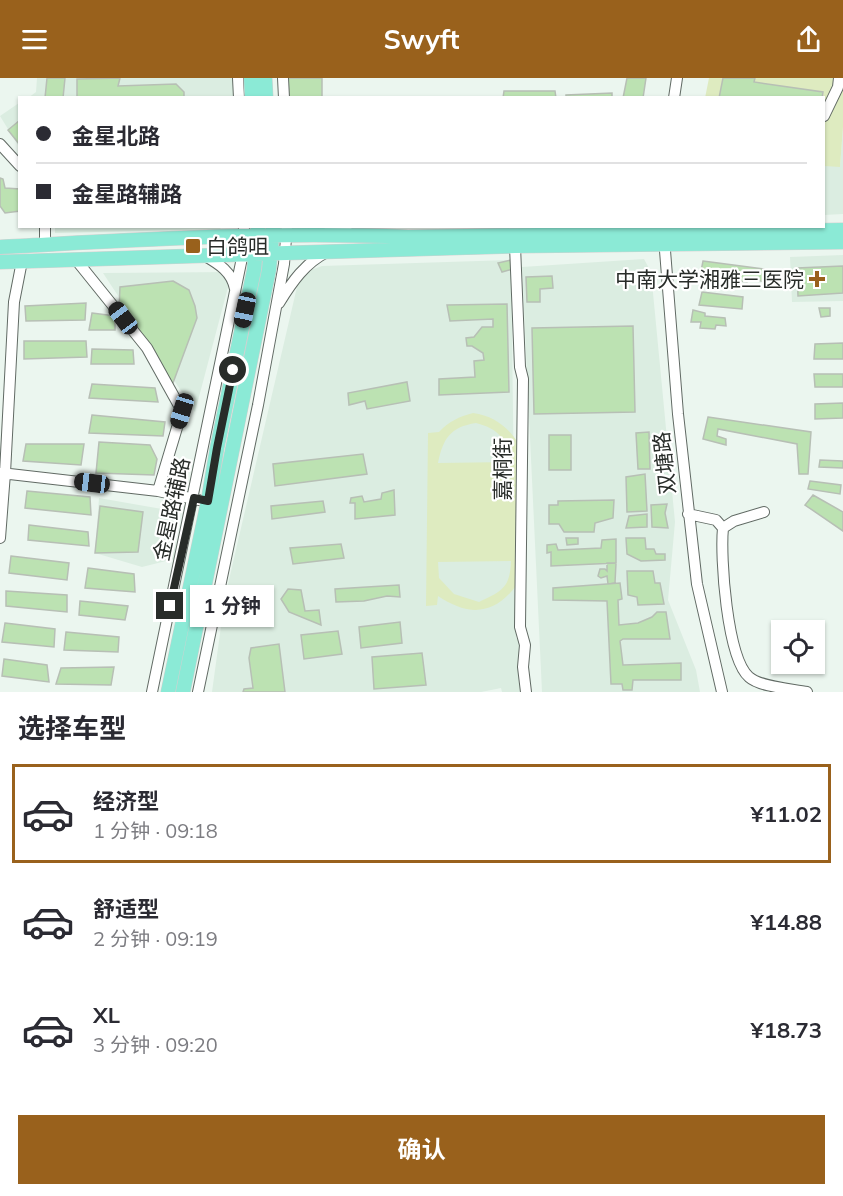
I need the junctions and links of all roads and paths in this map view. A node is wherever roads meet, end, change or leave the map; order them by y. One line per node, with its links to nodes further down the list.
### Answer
1 (238, 78): 7 (street)
2 (250, 78): 8 (main road)
3 (265, 78): 9 (main road)
4 (283, 78): 10 (street)
5 (677, 78): 11 (street)
6 (839, 78): 12 (street)
7 (239, 96)
8 (252, 96)
9 (266, 96)
10 (284, 96)
11 (674, 96)
12 (825, 114)
13 (0, 144): 14 (street)
14 (18, 164)
15 (45, 228): 26 (street)
16 (224, 228): 24 (street)
17 (336, 228): 22 (street)
18 (806, 229): 20 (main road); 23 (main road)
19 (280, 231): 21 (main road); 22 (main road); 31 (main road)
20 (843, 231)
21 (251, 232): 24 (main road); 30 (main road)
22 (357, 234): 23 (main road)
23 (664, 235): 25 (main road); 27 (main road); 43 (street, 双塘路)
24 (208, 237): 26 (main road)
25 (843, 242)
26 (45, 245): 28 (main road)
27 (515, 246): 29 (main road); 50 (street, 嘉桐街)
28 (0, 247)
29 (329, 252): 31 (main road); 37 (street)
30 (250, 253): 31 (main road); 32 (main road); 36 (street, 金星路辅路); 41 (main road)
31 (279, 253): 37 (street); 48 (main road)
32 (202, 254): 34 (main road); 36 (street)
33 (22, 261): 34 (main road); 35 (main road); 38 (street)
34 (77, 261): 39 (street)
35 (0, 262)
36 (235, 292): 40 (street, 金星路辅路)
37 (276, 308): 49 (street)
38 (3, 473): 39 (street); 45 (street)
39 (158, 491): 40 (street)
40 (194, 498): 41 (street); 46 (street, 金星路辅路)
41 (208, 501): 47 (main road)
42 (764, 512): 44 (street)
43 (688, 514): 44 (street); 51 (street, 双塘路)
44 (723, 528): 52 (street)
45 (0, 538)
46 (152, 692)
47 (168, 692)
48 (183, 692)
49 (198, 692)
50 (526, 692)
51 (722, 692)
52 (807, 692)

